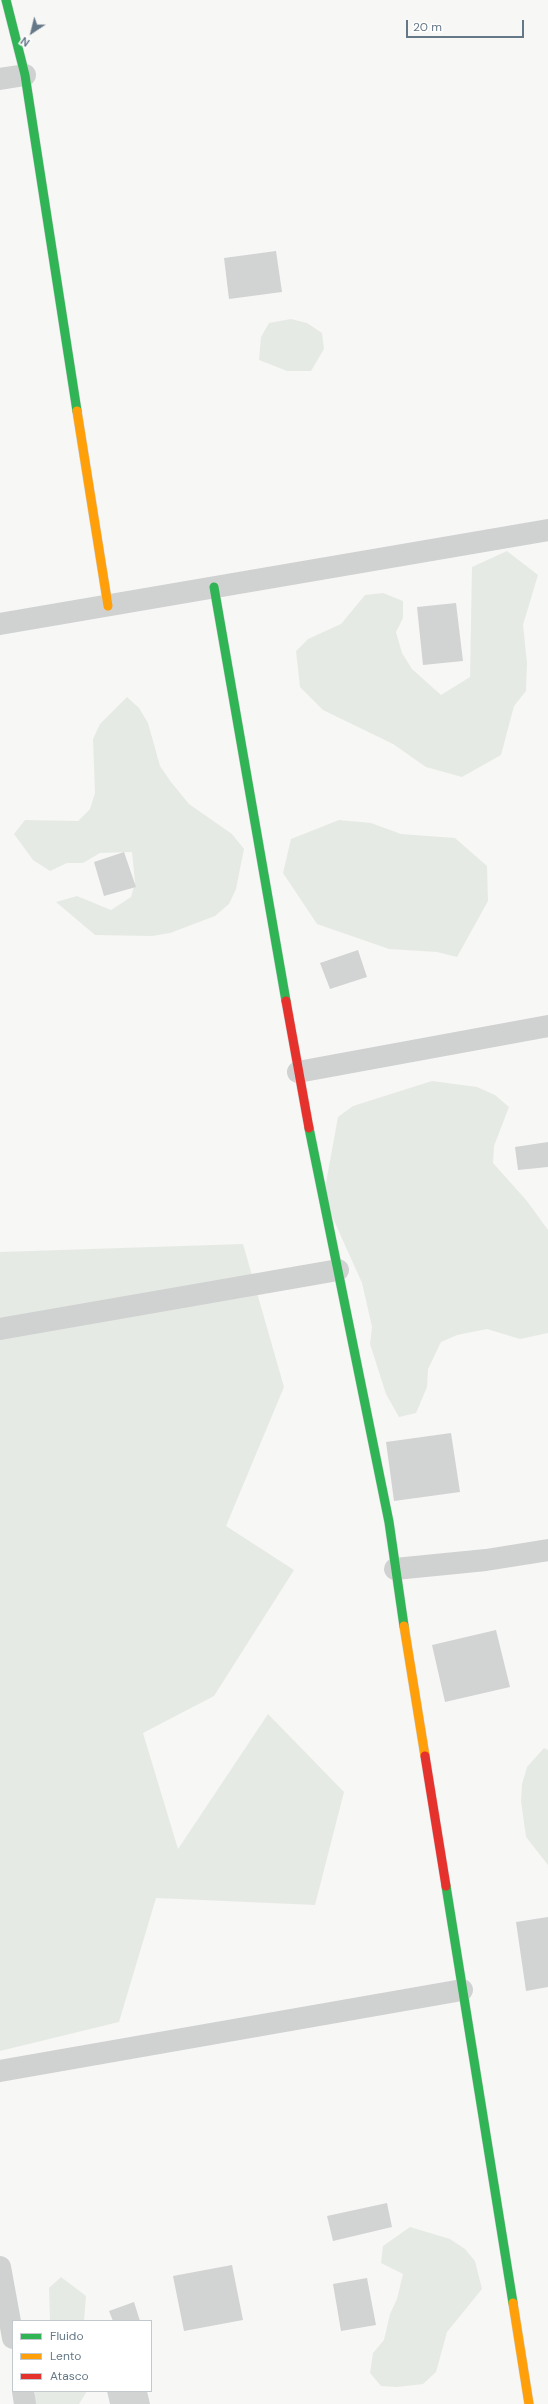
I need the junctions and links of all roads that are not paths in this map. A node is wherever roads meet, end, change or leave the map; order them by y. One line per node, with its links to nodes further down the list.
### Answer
1 (6, 0): 2 (street)
2 (25, 75): 3 (street); 6 (street)
3 (0, 79)
4 (548, 530): 5 (street)
5 (214, 587): 6 (street); 9 (street)
6 (108, 606): 7 (street)
7 (0, 624)
8 (548, 1026): 9 (street)
9 (298, 1072): 10 (street)
10 (338, 1270): 11 (street); 13 (street)
11 (0, 1329)
12 (548, 1550): 13 (street)
13 (395, 1569): 14 (street)
14 (462, 1990): 15 (street); 20 (street)
15 (0, 2071)
16 (0, 2267): 17 (street)
17 (12, 2333)
18 (23, 2392): 19 (street)
19 (25, 2404)
20 (529, 2404)

